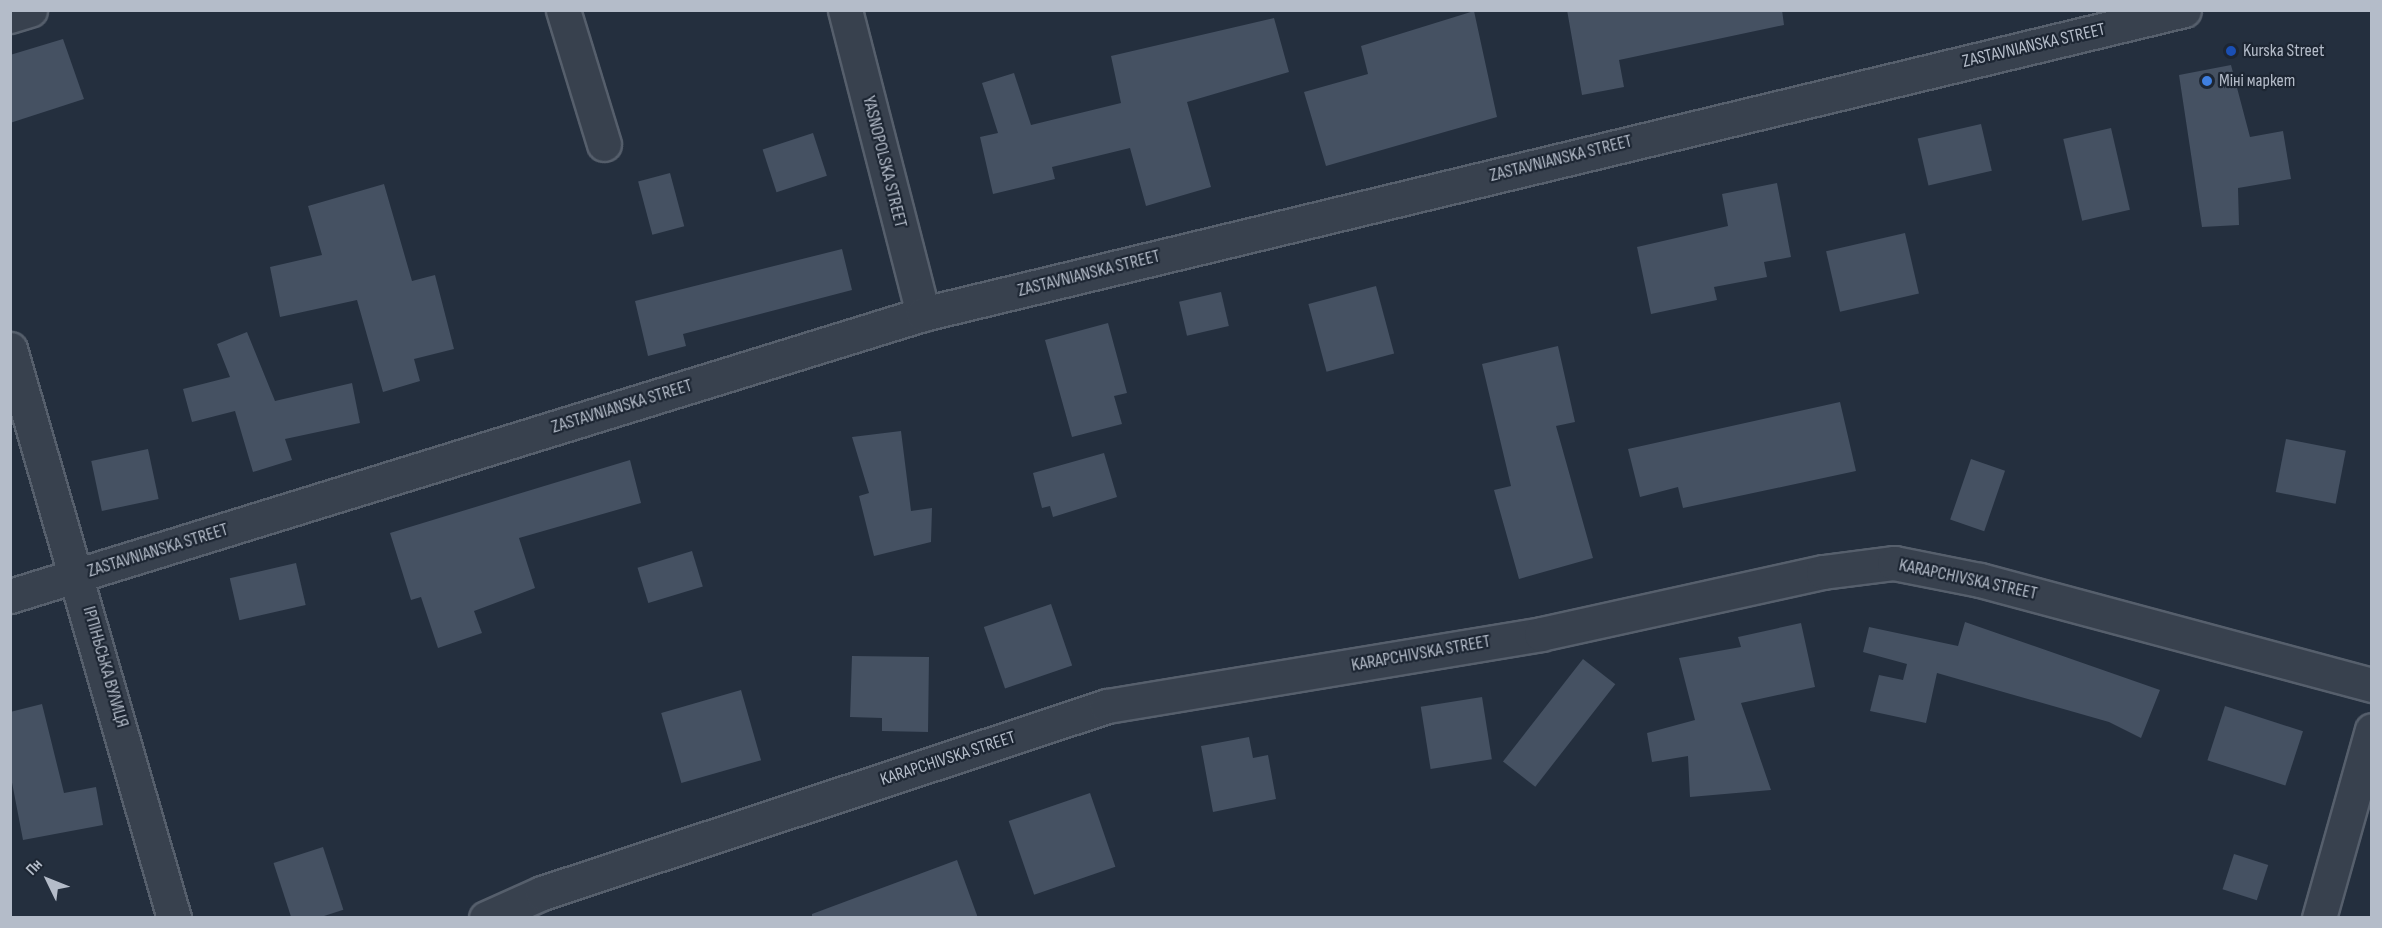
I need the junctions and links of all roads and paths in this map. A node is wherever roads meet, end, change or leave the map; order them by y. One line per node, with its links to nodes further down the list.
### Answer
1 (30, 10): 5 (street)
2 (563, 10): 6 (street)
3 (845, 10): 7 (street, YASNOPOLSKA STREET)
4 (2184, 10): 7 (street, ZASTAVNIANSKA STREET)
5 (10, 16)
6 (604, 144)
7 (923, 314): 9 (street, ZASTAVNIANSKA STREET)
8 (10, 349): 9 (street, ІРПІНЬСЬКА ВУЛИЦЯ)
9 (79, 576): 10 (street, ZASTAVNIANSKA STREET); 13 (street, ІРПІНЬСЬКА ВУЛИЦЯ)
10 (10, 596)
11 (2372, 685): 14 (street, KARAPCHIVSKA STREET)
12 (2372, 730): 15 (street)
13 (174, 918)
14 (486, 918)
15 (2319, 918)

